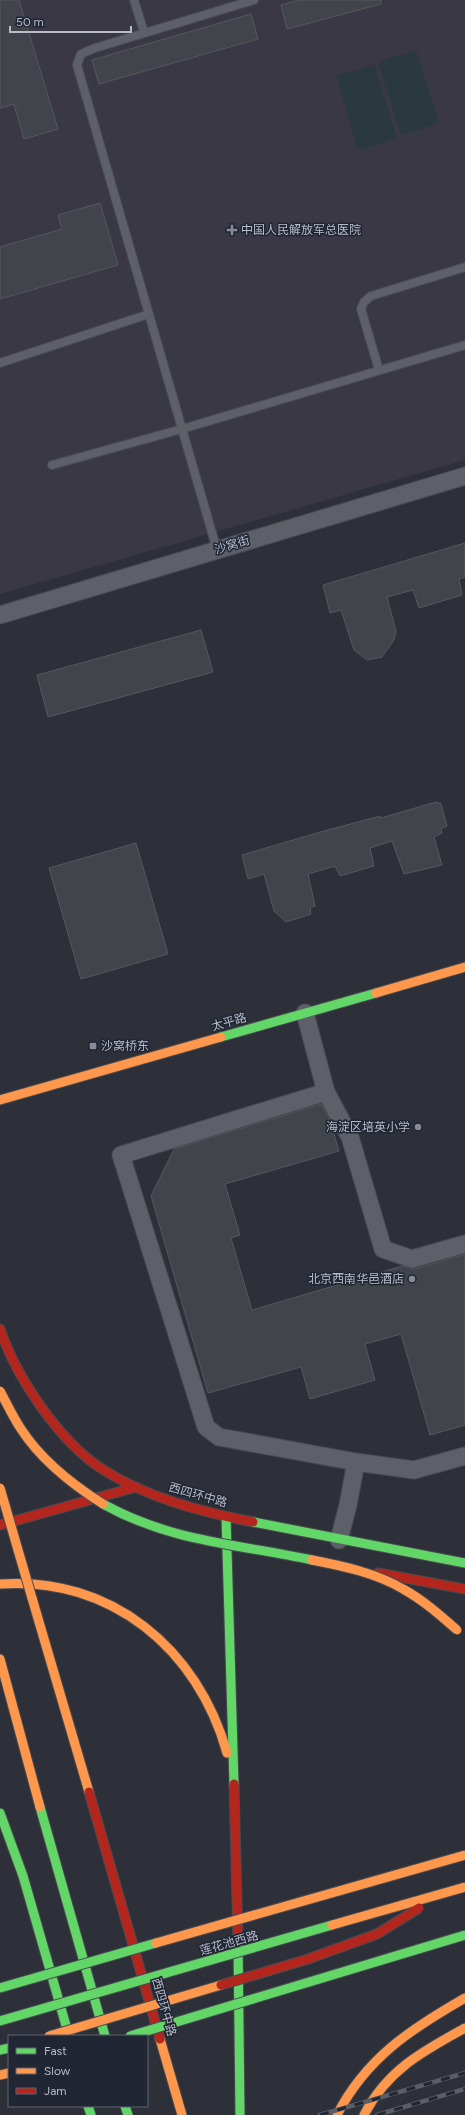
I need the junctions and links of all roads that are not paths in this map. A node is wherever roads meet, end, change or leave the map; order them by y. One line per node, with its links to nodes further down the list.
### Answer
1 (134, 0): 3 (lane)
2 (254, 0): 3 (lane)
3 (144, 32): 5 (lane)
4 (465, 267): 8 (lane)
5 (149, 314): 7 (lane); 9 (lane)
6 (465, 345): 8 (lane)
7 (0, 363)
8 (379, 370): 9 (lane)
9 (182, 429): 10 (lane); 12 (lane)
10 (52, 465)
11 (465, 476): 12 (street, 沙窝街)
12 (217, 550): 13 (street, 沙窝街)
13 (0, 615)
14 (465, 967): 15 (main road, 太平路)
15 (305, 1013): 16 (street); 17 (main road, 太平路)
16 (326, 1092): 18 (street); 22 (street)
17 (0, 1100)
18 (465, 1244)
19 (0, 1329): 23 (main road, 西四环中路)
20 (0, 1391): 29 (main road, bridge)
21 (465, 1456): 22 (street)
22 (356, 1462): 27 (street)
23 (136, 1487): 25 (main road, 西四环中路); 26 (main road)
24 (0, 1488): 50 (main road, 西四环中路, bridge)
25 (226, 1516): 27 (main road, 西四环中路); 34 (main road)
26 (0, 1525)
27 (339, 1540): 28 (main road, 西四环中路)
28 (465, 1563)
29 (357, 1570): 31 (main road, bridge); 32 (main road, bridge)
30 (0, 1584): 34 (main road)
31 (465, 1589)
32 (465, 1640)
33 (0, 1659): 48 (main road)
34 (235, 1789): 51 (main road)
35 (0, 1813): 47 (main road)
36 (465, 1855): 40 (main road, 莲花池西路, bridge)
37 (452, 1880): 46 (main road, bridge)
38 (465, 1887): 44 (main road, 莲花池西路, bridge)
39 (465, 1935): 49 (main road, bridge)
40 (50, 1974): 41 (main road, bridge); 42 (main road, 莲花池西路, bridge)
41 (0, 1979)
42 (0, 1988)
43 (465, 1998): 52 (main road)
44 (0, 2021)
45 (465, 2028): 53 (main road)
46 (52, 2035)
47 (69, 2035)
48 (105, 2035)
49 (133, 2035)
50 (182, 2115)
51 (240, 2115)
52 (337, 2115)
53 (364, 2115)

